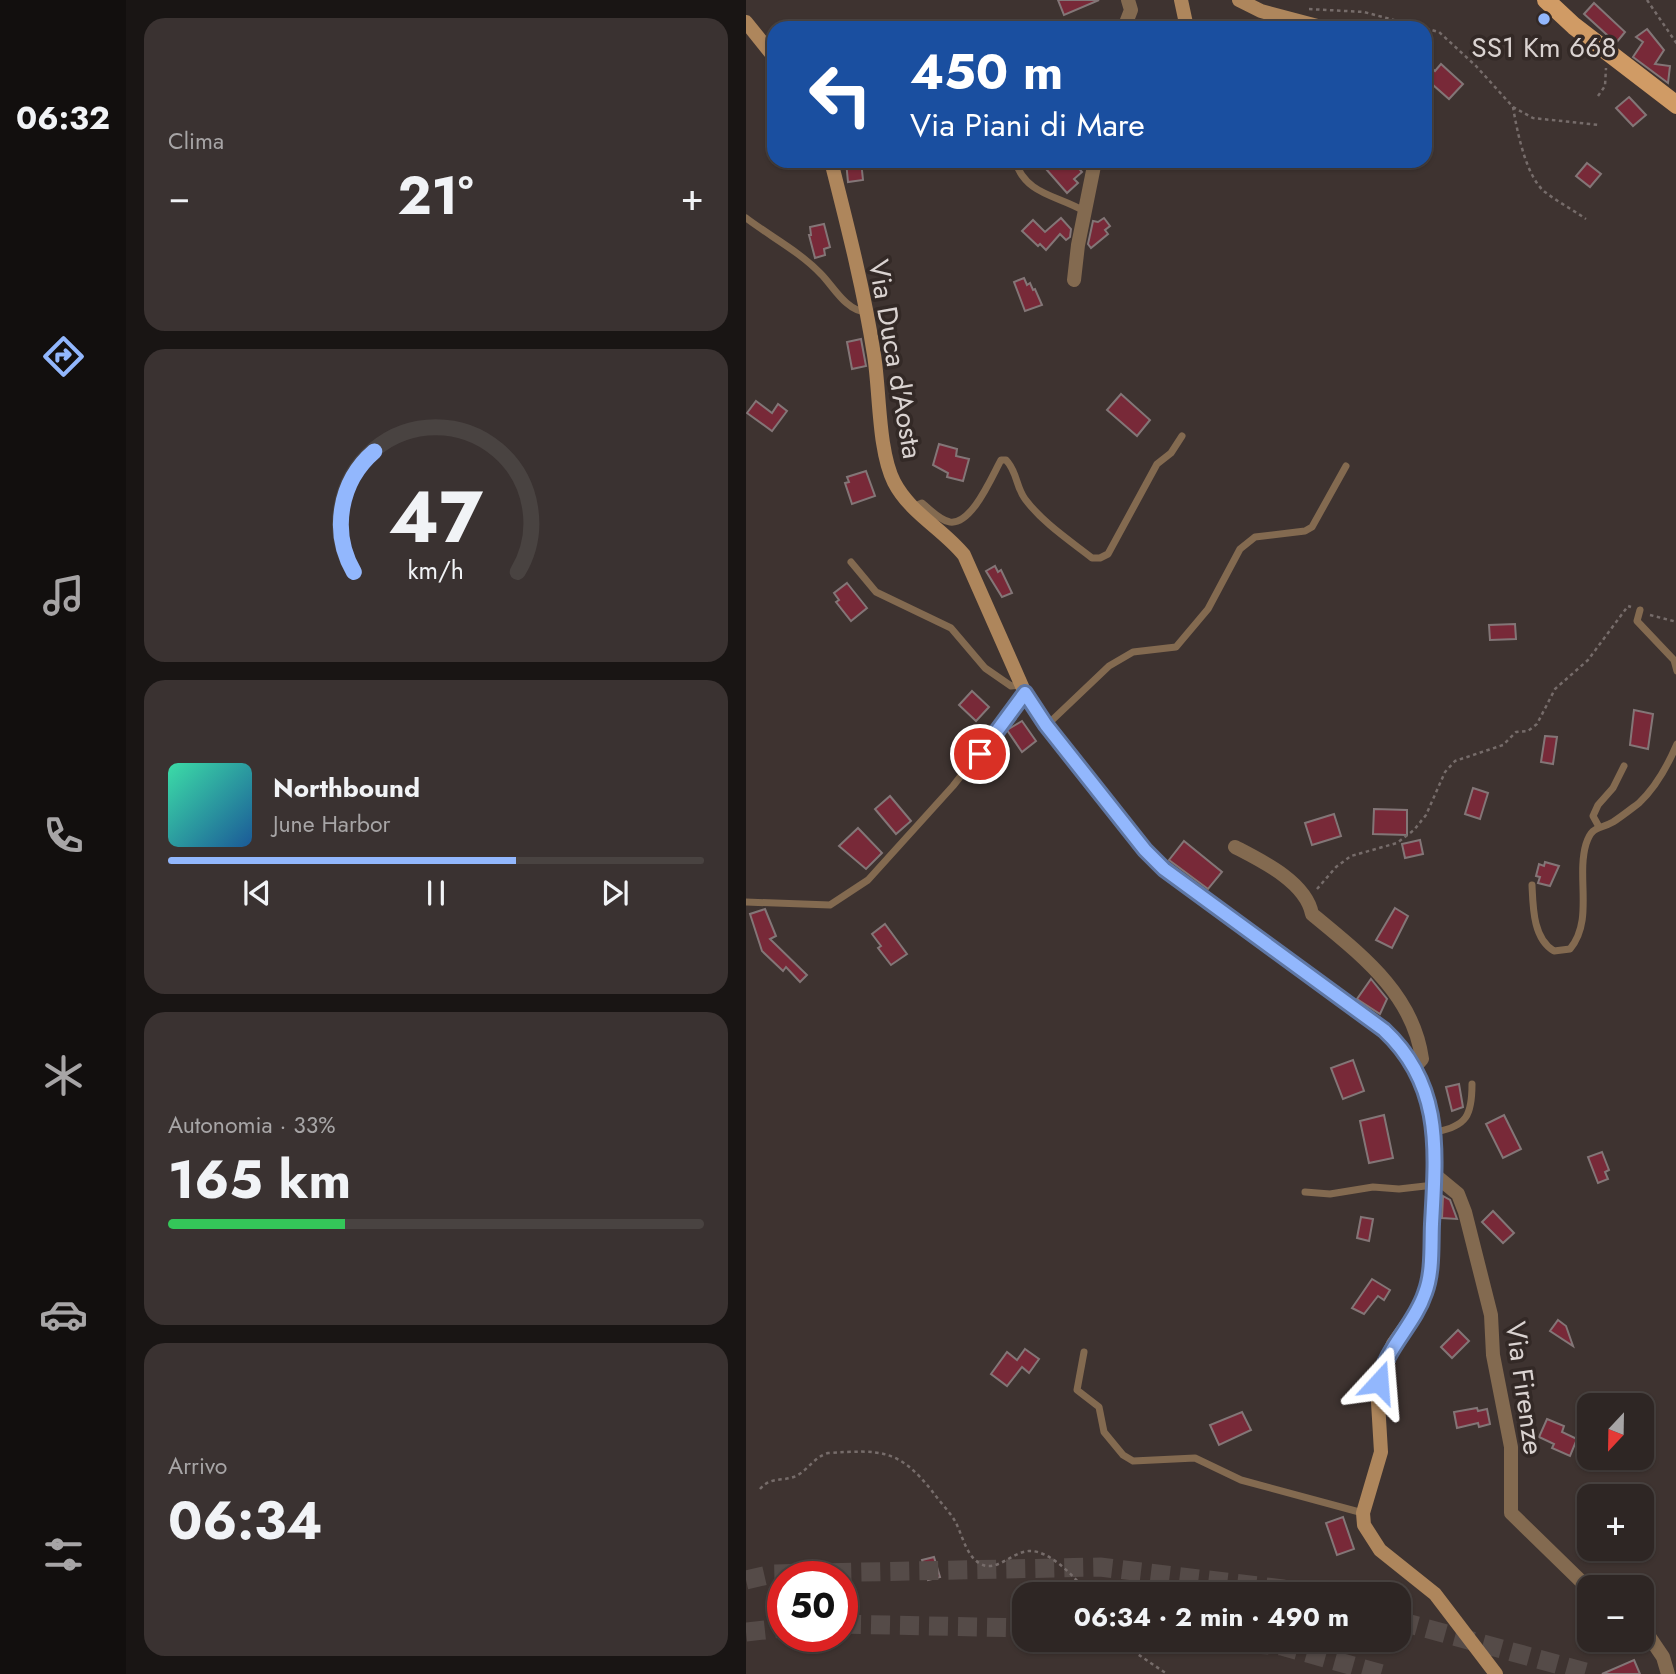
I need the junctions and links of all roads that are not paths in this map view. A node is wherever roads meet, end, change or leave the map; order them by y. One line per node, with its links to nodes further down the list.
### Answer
1 (1128, 0): 5 (street)
2 (1181, 0): 6 (main road)
3 (1239, 0): 7 (main road)
4 (1546, 0): 10 (main road)
5 (1126, 21)
6 (1186, 21)
7 (1300, 21)
8 (746, 22): 9 (main road)
9 (767, 48)
10 (1676, 105)
11 (833, 168): 17 (main road, Via Duca d'Aosta)
12 (1019, 168): 14 (lane)
13 (1093, 168): 14 (street)
14 (1084, 211): 16 (street)
15 (746, 218): 17 (lane)
16 (1074, 281)
17 (866, 312): 20 (main road, Via Duca d'Aosta)
18 (1182, 436): 20 (lane)
19 (1346, 466): 25 (lane)
20 (913, 507): 24 (main road, Via Duca d'Aosta)
21 (851, 562): 24 (lane)
22 (1640, 610): 23 (lane)
23 (1676, 671)
24 (1023, 689): 25 (main road, Via Duca d'Aosta); 31 (lane)
25 (1046, 725): 32 (main road, Via Duca d'Aosta)
26 (1676, 744): 28 (lane)
27 (1624, 766): 28 (lane)
28 (1598, 825): 30 (lane)
29 (1235, 847): 32 (street, Via Duca d'Aosta)
30 (1532, 885)
31 (746, 902)
32 (1415, 1067): 34 (main road, Via Duca d'Aosta)
33 (1472, 1084): 34 (lane)
34 (1435, 1132): 35 (main road, Via Duca d'Aosta)
35 (1435, 1180): 36 (lane); 38 (main road, Via Duca d'Aosta); 39 (street, Via Firenze)
36 (1305, 1192)
37 (1084, 1352): 38 (lane)
38 (1363, 1513): 41 (main road)
39 (1577, 1577)
40 (1654, 1644): 42 (street)
41 (1497, 1674)
42 (1668, 1674)

